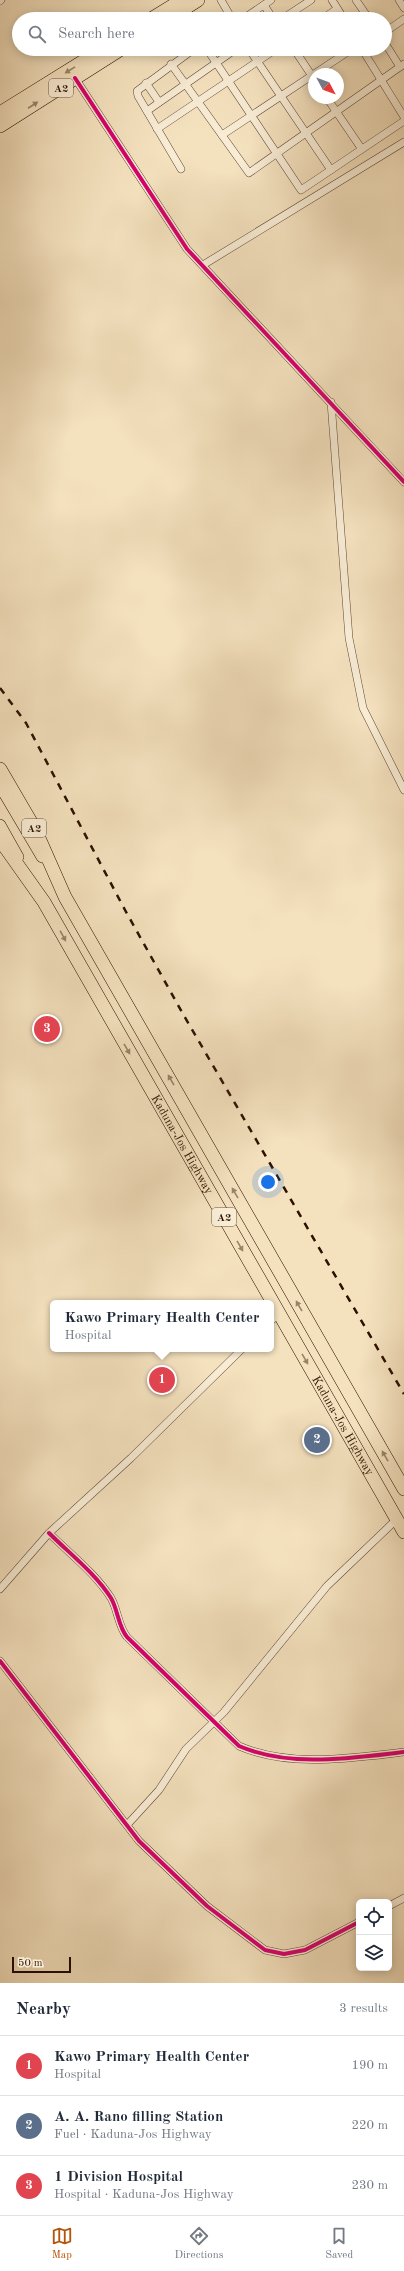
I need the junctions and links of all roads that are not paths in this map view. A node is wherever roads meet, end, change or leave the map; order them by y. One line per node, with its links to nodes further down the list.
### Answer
1 (182, 0): 12 (highway)
2 (198, 0): 13 (highway)
3 (221, 0): 14 (street)
4 (271, 0): 9 (street)
5 (311, 0): 17 (street)
6 (332, 0): 11 (street)
7 (356, 0): 20 (street)
8 (399, 0): 10 (street)
9 (264, 5): 15 (street); 16 (street)
10 (404, 8)
11 (338, 9): 18 (street); 19 (street)
12 (162, 12)
13 (179, 12)
14 (228, 12)
15 (253, 12)
16 (268, 12)
17 (293, 12)
18 (333, 12)
19 (340, 12)
20 (364, 12)
21 (404, 19): 22 (street)
22 (392, 27)
23 (392, 52): 37 (street)
24 (92, 56): 52 (highway, A2, one-way to 52)
25 (110, 56): 40 (highway, A2)
26 (183, 56): 36 (street)
27 (211, 56): 35 (street)
28 (225, 56): 35 (street)
29 (254, 56): 34 (street)
30 (265, 56): 34 (street)
31 (299, 56): 39 (street)
32 (342, 56): 38 (street)
33 (366, 56): 43 (street)
34 (257, 61): 41 (street); 46 (street)
35 (215, 62): 41 (street); 45 (street)
36 (171, 64): 44 (street); 45 (street)
37 (402, 66): 43 (street)
38 (326, 68)
39 (308, 70)
40 (75, 78): 56 (highway, A2, one-way to 40); 65 (street)
41 (228, 80): 47 (street); 53 (street)
42 (308, 80): 46 (street)
43 (382, 81): 51 (street); 54 (street)
44 (146, 84): 48 (street); 50 (street)
45 (186, 84): 47 (street); 48 (street)
46 (281, 96): 53 (street); 58 (street)
47 (198, 101): 57 (street); 59 (street)
48 (159, 102): 50 (street)
49 (331, 104): 51 (street)
50 (147, 111): 57 (street)
51 (337, 112): 58 (street); 61 (street)
52 (0, 113)
53 (252, 116): 59 (street); 62 (street)
54 (404, 118)
55 (404, 121): 61 (street)
56 (0, 126)
57 (157, 129): 63 (street)
58 (306, 133): 62 (street); 64 (street)
59 (222, 135): 62 (street)
60 (404, 142): 65 (street)
61 (361, 148): 64 (street)
62 (277, 154): 64 (street)
63 (181, 169)
64 (331, 170)
65 (203, 266): 66 (street)
66 (331, 402): 67 (street); 70 (street)
67 (404, 482)
68 (0, 769): 73 (highway, A2)
69 (0, 786): 73 (main road)
70 (404, 790)
71 (0, 825): 74 (main road)
72 (0, 840): 74 (highway, A2)
73 (64, 894): 74 (highway); 78 (highway, Kaduna-Jos Highway / A2, one-way to 73)
74 (45, 905): 75 (highway, Kaduna-Jos Highway / A2, one-way to 75)
75 (266, 1300)
76 (275, 1317): 79 (highway, Kaduna-Jos Highway / A2, one-way to 79)
77 (239, 1352): 81 (street)
78 (404, 1489)
79 (397, 1519): 80 (highway, Kaduna-Jos Highway / A2); 84 (street)
80 (404, 1532)
81 (49, 1533): 82 (street); 84 (street)
82 (0, 1589)
83 (0, 1661): 86 (street)
84 (213, 1723): 85 (street); 86 (street)
85 (404, 1752)
86 (127, 1825): 89 (street)
87 (404, 1898): 88 (street)
88 (392, 1904)
89 (356, 1924)

